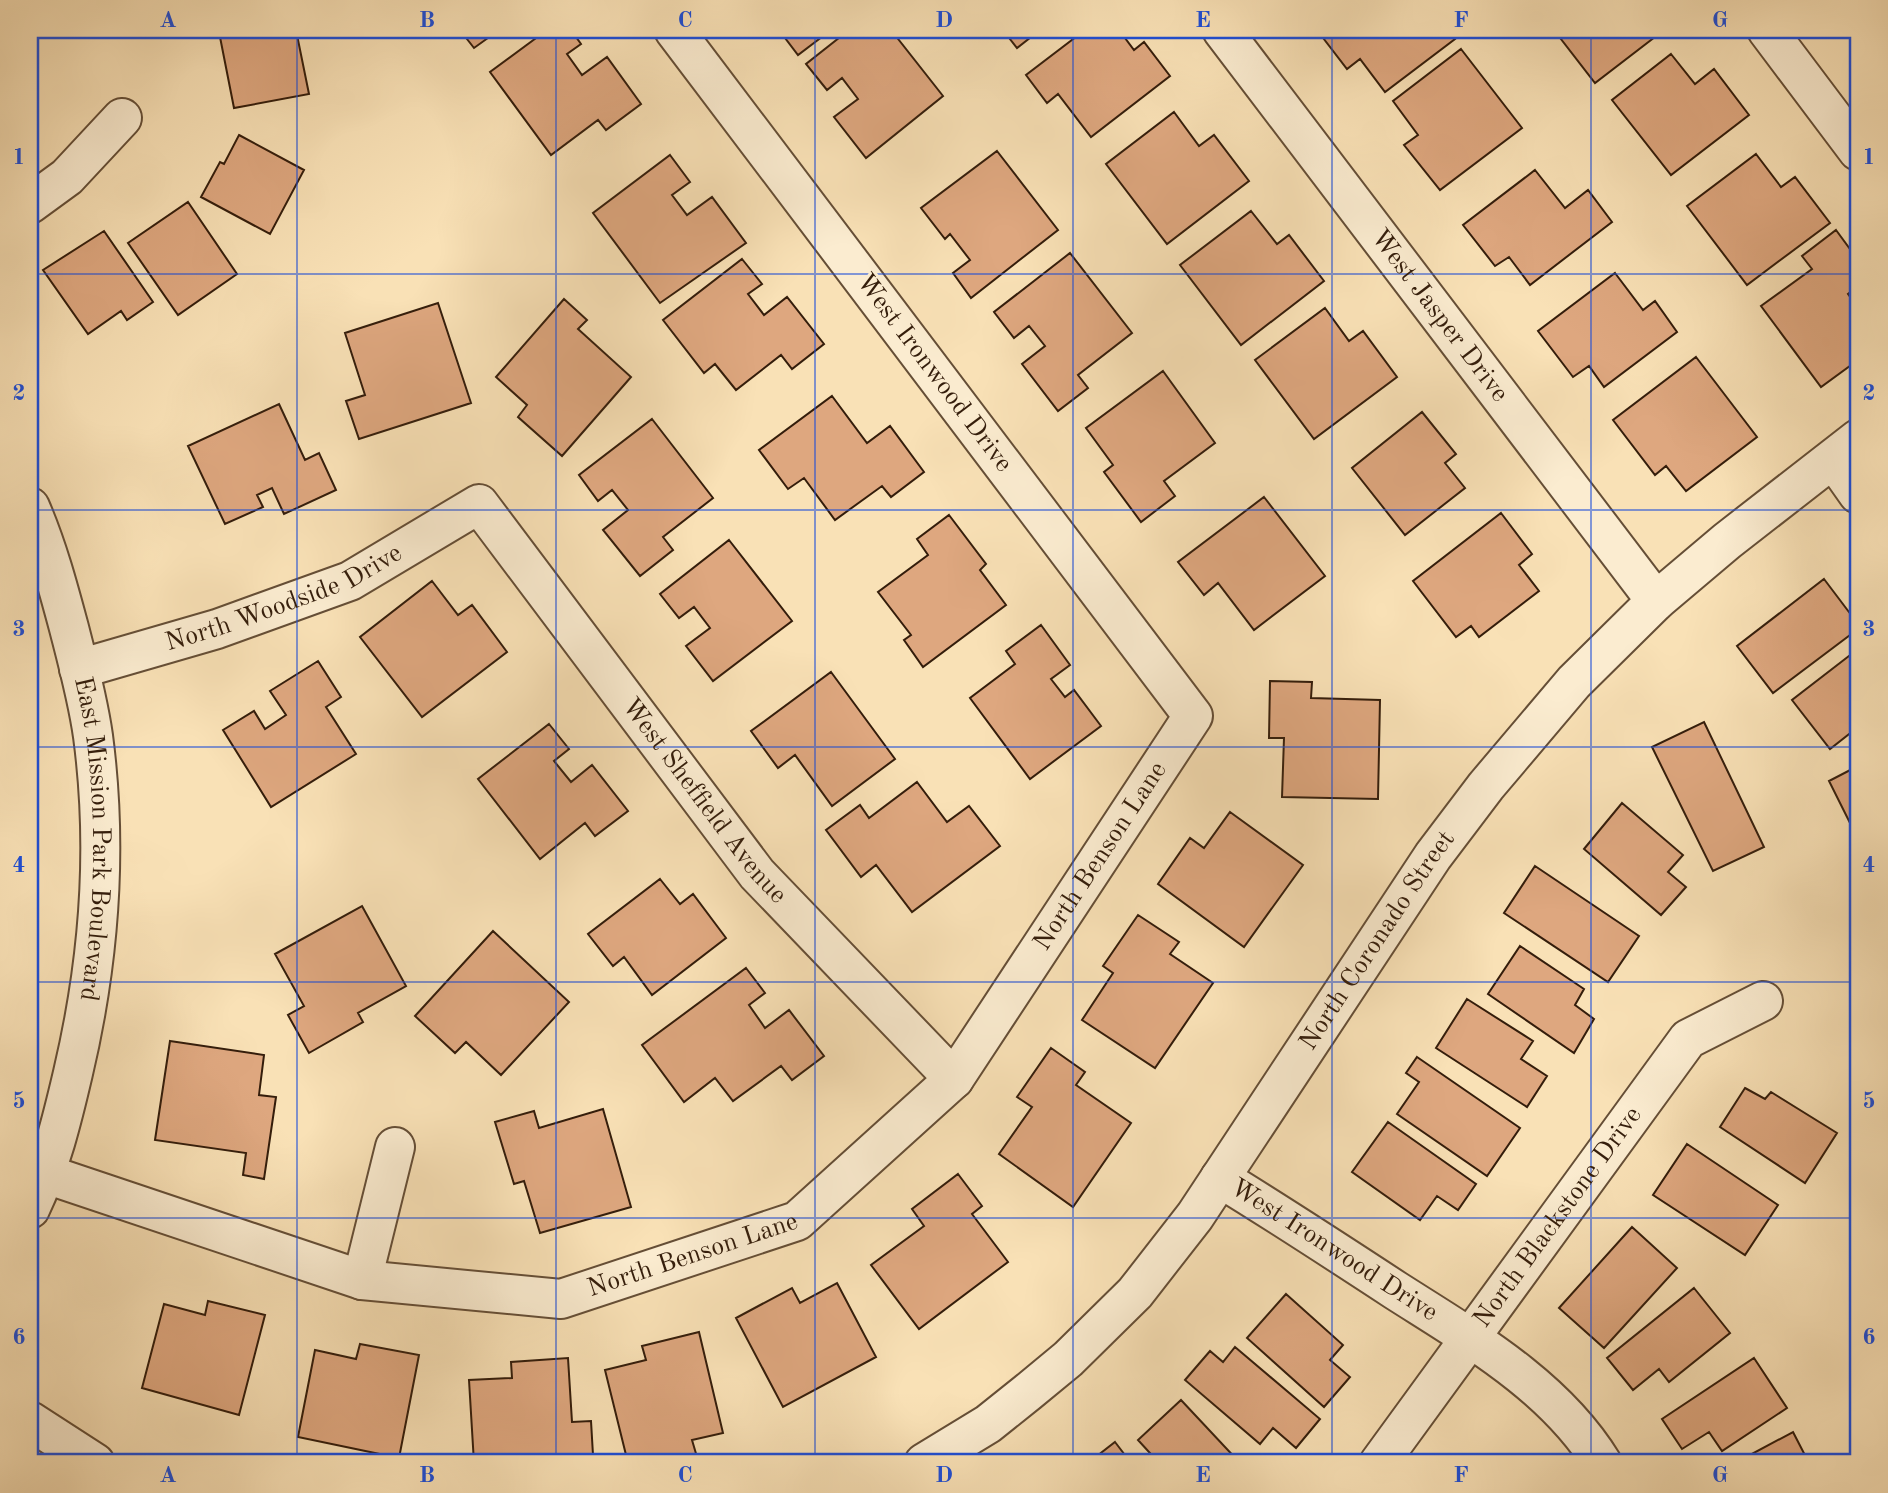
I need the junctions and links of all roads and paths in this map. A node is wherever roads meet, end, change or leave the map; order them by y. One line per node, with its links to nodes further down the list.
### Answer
1 (674, 30): 13 (street, West Ironwood Drive)
2 (1222, 30): 11 (street, West Jasper Drive)
3 (1767, 30): 5 (street)
4 (122, 118): 6 (street)
5 (1858, 151)
6 (30, 204)
7 (1846, 449): 8 (street); 11 (street, North Coronado Street)
8 (1858, 494)
9 (479, 504): 12 (street, North Woodside Drive); 15 (street, West Sheffield Avenue)
10 (30, 507): 12 (street, East Mission Park Boulevard)
11 (1656, 601): 18 (street, North Coronado Street)
12 (79, 668): 17 (street, East Mission Park Boulevard)
13 (1193, 716): 15 (street, North Benson Lane)
14 (1763, 1001): 21 (street, North Blackstone Drive)
15 (954, 1079): 20 (street, North Benson Lane)
16 (396, 1147): 20 (street)
17 (46, 1174): 19 (street, East Mission Park Boulevard); 20 (street, North Benson Lane)
18 (1220, 1178): 21 (street, West Ironwood Drive); 24 (street, North Coronado Street)
19 (30, 1209)
20 (362, 1280)
21 (1471, 1338): 25 (street, North Blackstone Drive); 26 (street, West Ironwood Drive)
22 (30, 1421): 23 (street)
23 (95, 1463)
24 (924, 1463)
25 (1379, 1463)
26 (1602, 1463)

